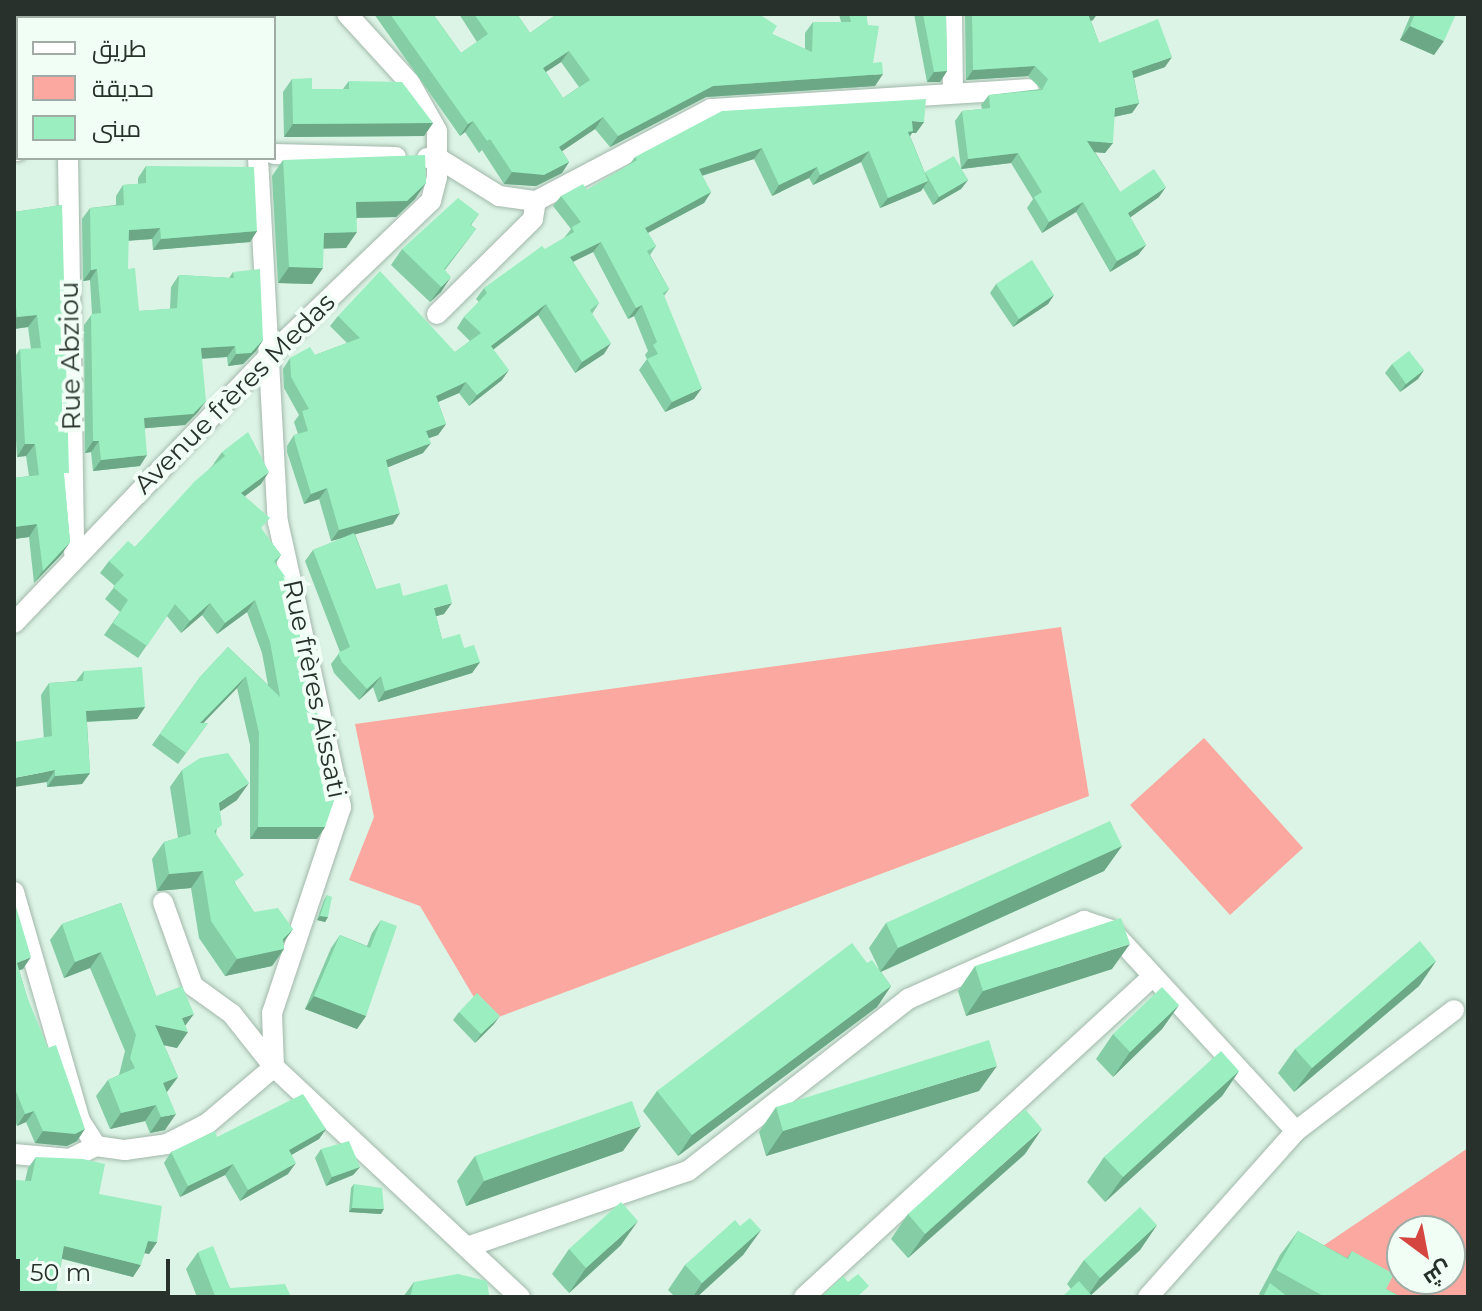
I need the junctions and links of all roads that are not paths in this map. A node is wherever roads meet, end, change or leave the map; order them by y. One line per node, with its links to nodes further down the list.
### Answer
1 (347, 14): 6 (street, Avenue frères Medas)
2 (952, 14): 4 (street)
3 (1028, 89): 4 (street)
4 (953, 93): 9 (street)
5 (276, 154): 6 (street)
6 (438, 158): 9 (street); 11 (street, Avenue frères Medas)
7 (68, 160): 12 (street, Rue Abziou)
8 (258, 160): 11 (street, Rue frères Aissati)
9 (536, 201): 10 (street)
10 (437, 314)
11 (266, 359): 12 (street, Avenue frères Medas); 18 (street, Rue frères Aissati)
12 (74, 554): 13 (street, Avenue frères Medas)
13 (14, 623)
14 (14, 892): 20 (street)
15 (163, 902): 18 (street)
16 (1152, 977): 19 (street); 22 (street); 24 (street)
17 (1454, 1010): 19 (street)
18 (274, 1067): 20 (street); 22 (street)
19 (1296, 1131): 25 (street)
20 (96, 1146): 21 (street)
21 (14, 1154)
22 (467, 1247): 23 (street)
23 (520, 1297)
24 (804, 1297)
25 (1148, 1297)

